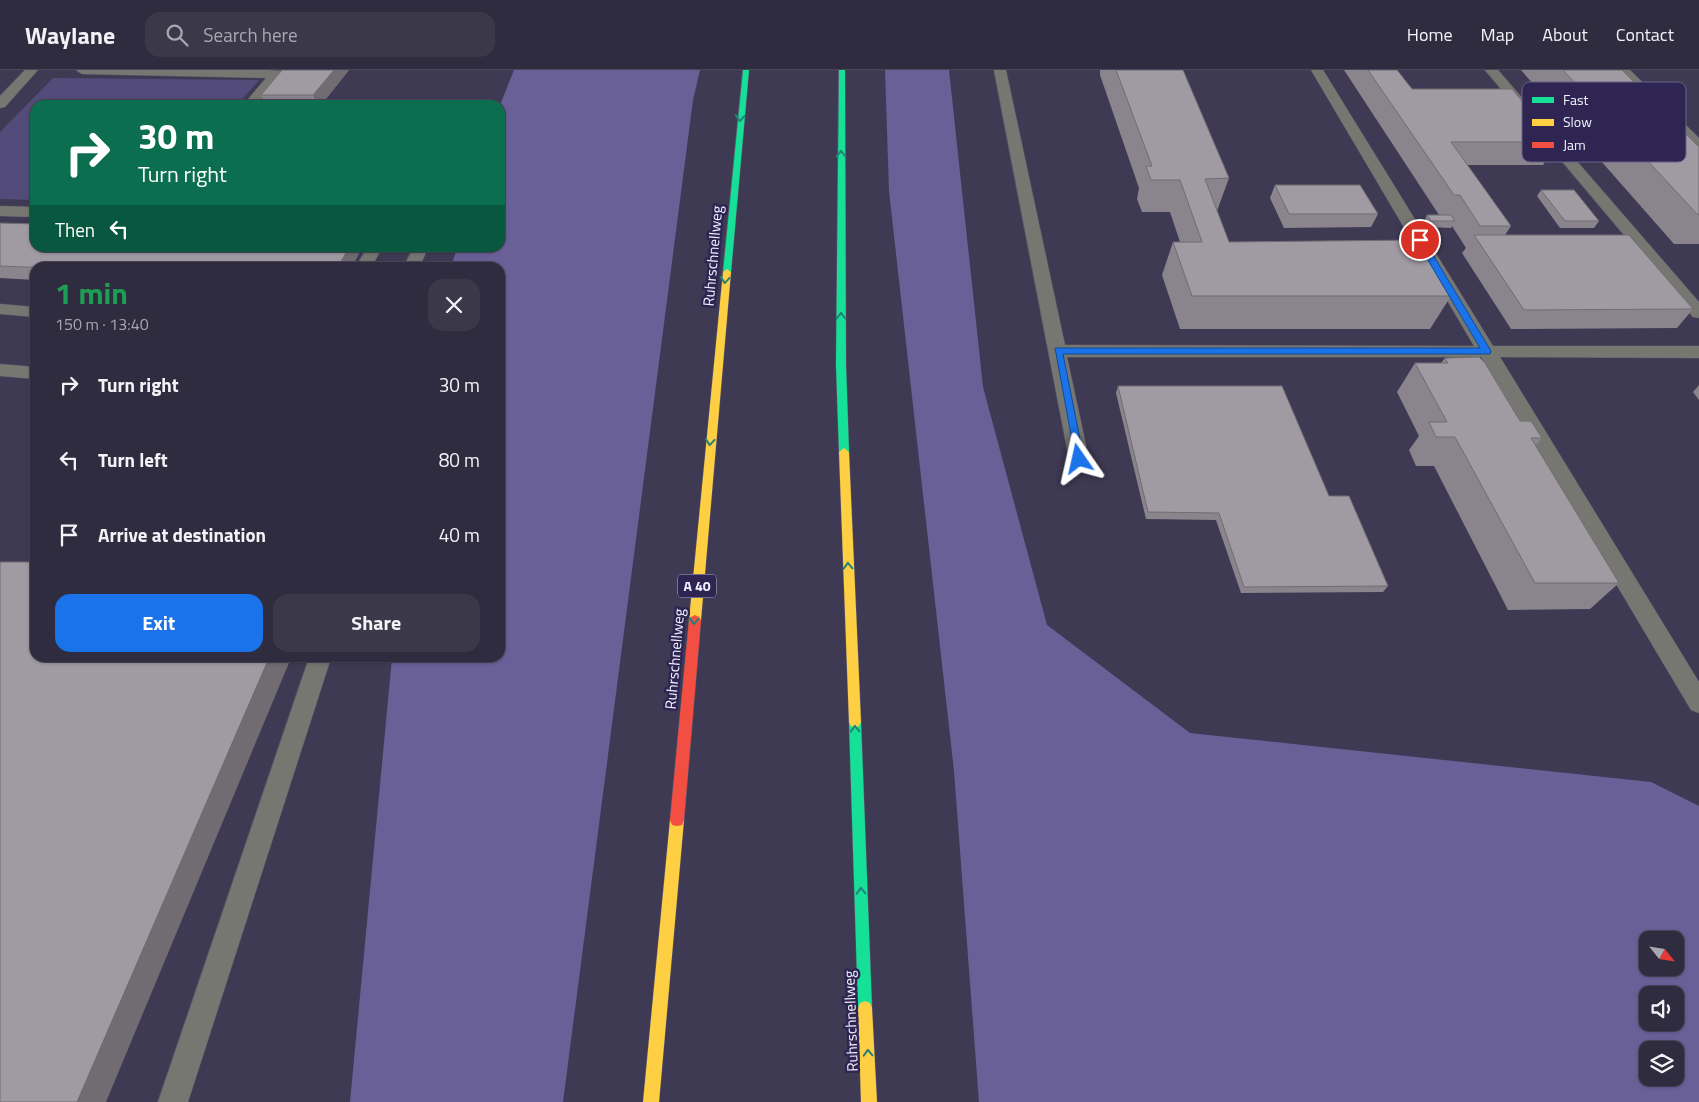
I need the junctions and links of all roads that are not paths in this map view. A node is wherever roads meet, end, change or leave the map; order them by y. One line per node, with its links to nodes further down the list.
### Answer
1 (32, 70): 11 (lane)
2 (82, 70): 10 (lane)
3 (746, 70): 32 (highway, Ruhrschnellweg / A 40, one-way to 32)
4 (842, 70): 33 (highway, Ruhrschnellweg, one-way to 4)
5 (1000, 70): 23 (lane)
6 (1317, 70): 24 (lane)
7 (1491, 70): 12 (lane)
8 (1623, 70): 9 (lane)
9 (1635, 82)
10 (254, 100)
11 (0, 104)
12 (1522, 106)
13 (1686, 128): 14 (lane)
14 (1699, 128)
15 (1686, 132): 16 (lane)
16 (1699, 146)
17 (1570, 162): 22 (lane)
18 (0, 212): 19 (lane)
19 (30, 212)
20 (0, 309): 21 (lane)
21 (30, 312)
22 (1699, 313)
23 (1058, 350): 24 (lane); 28 (lane)
24 (1486, 351): 25 (lane); 30 (lane)
25 (1699, 352)
26 (0, 370): 27 (lane)
27 (30, 373)
28 (1079, 459)
29 (319, 662): 31 (lane)
30 (1699, 703)
31 (173, 1102)
32 (651, 1102)
33 (870, 1102)

